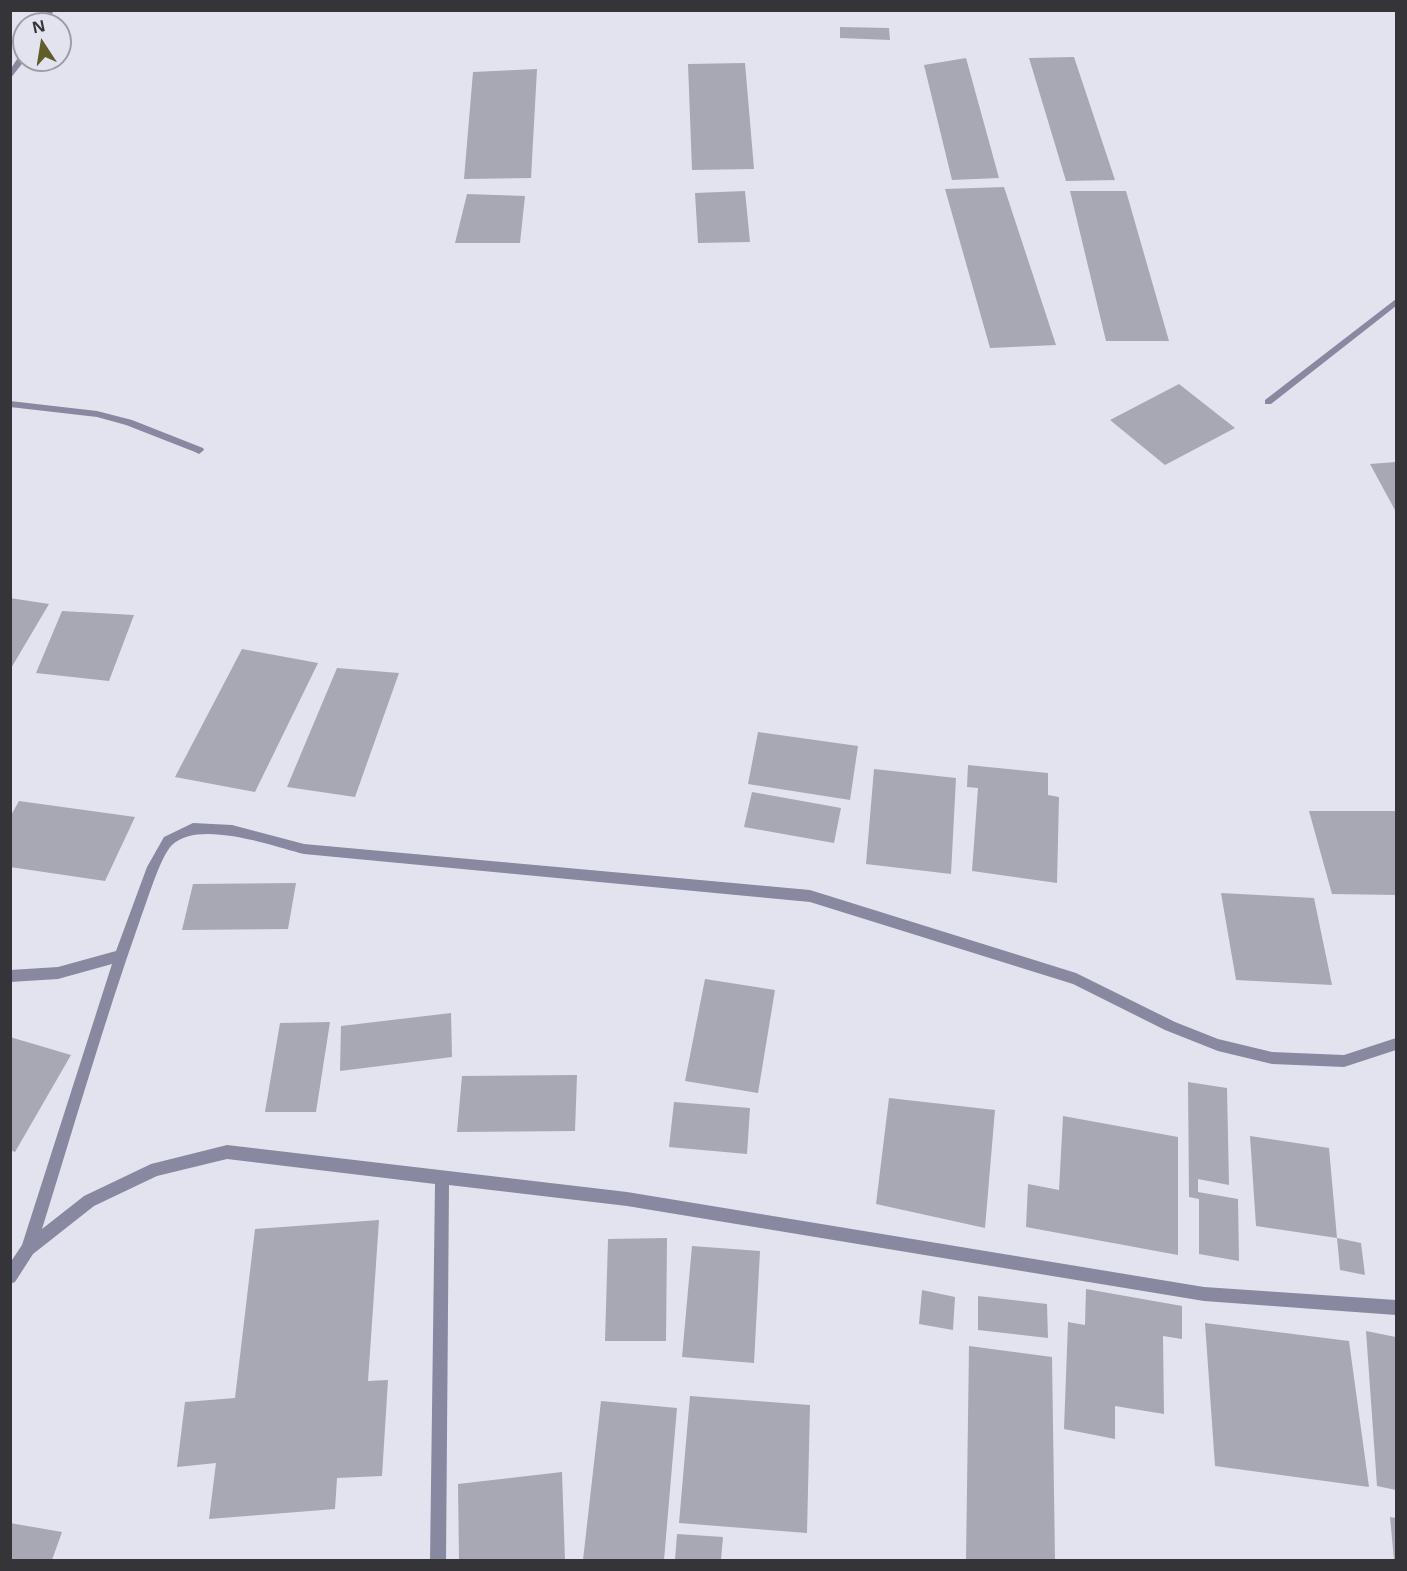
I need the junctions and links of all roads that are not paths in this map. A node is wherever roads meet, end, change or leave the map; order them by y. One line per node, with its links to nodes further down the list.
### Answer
1 (1396, 302): 2 (street)
2 (1268, 402)
3 (10, 404): 4 (street)
4 (199, 450)
5 (121, 956): 6 (street); 7 (street); 9 (street)
6 (10, 976)
7 (1396, 1044)
8 (442, 1177): 9 (street); 11 (street); 12 (street)
9 (28, 1249): 10 (street)
10 (10, 1277)
11 (1396, 1308)
12 (438, 1560)

